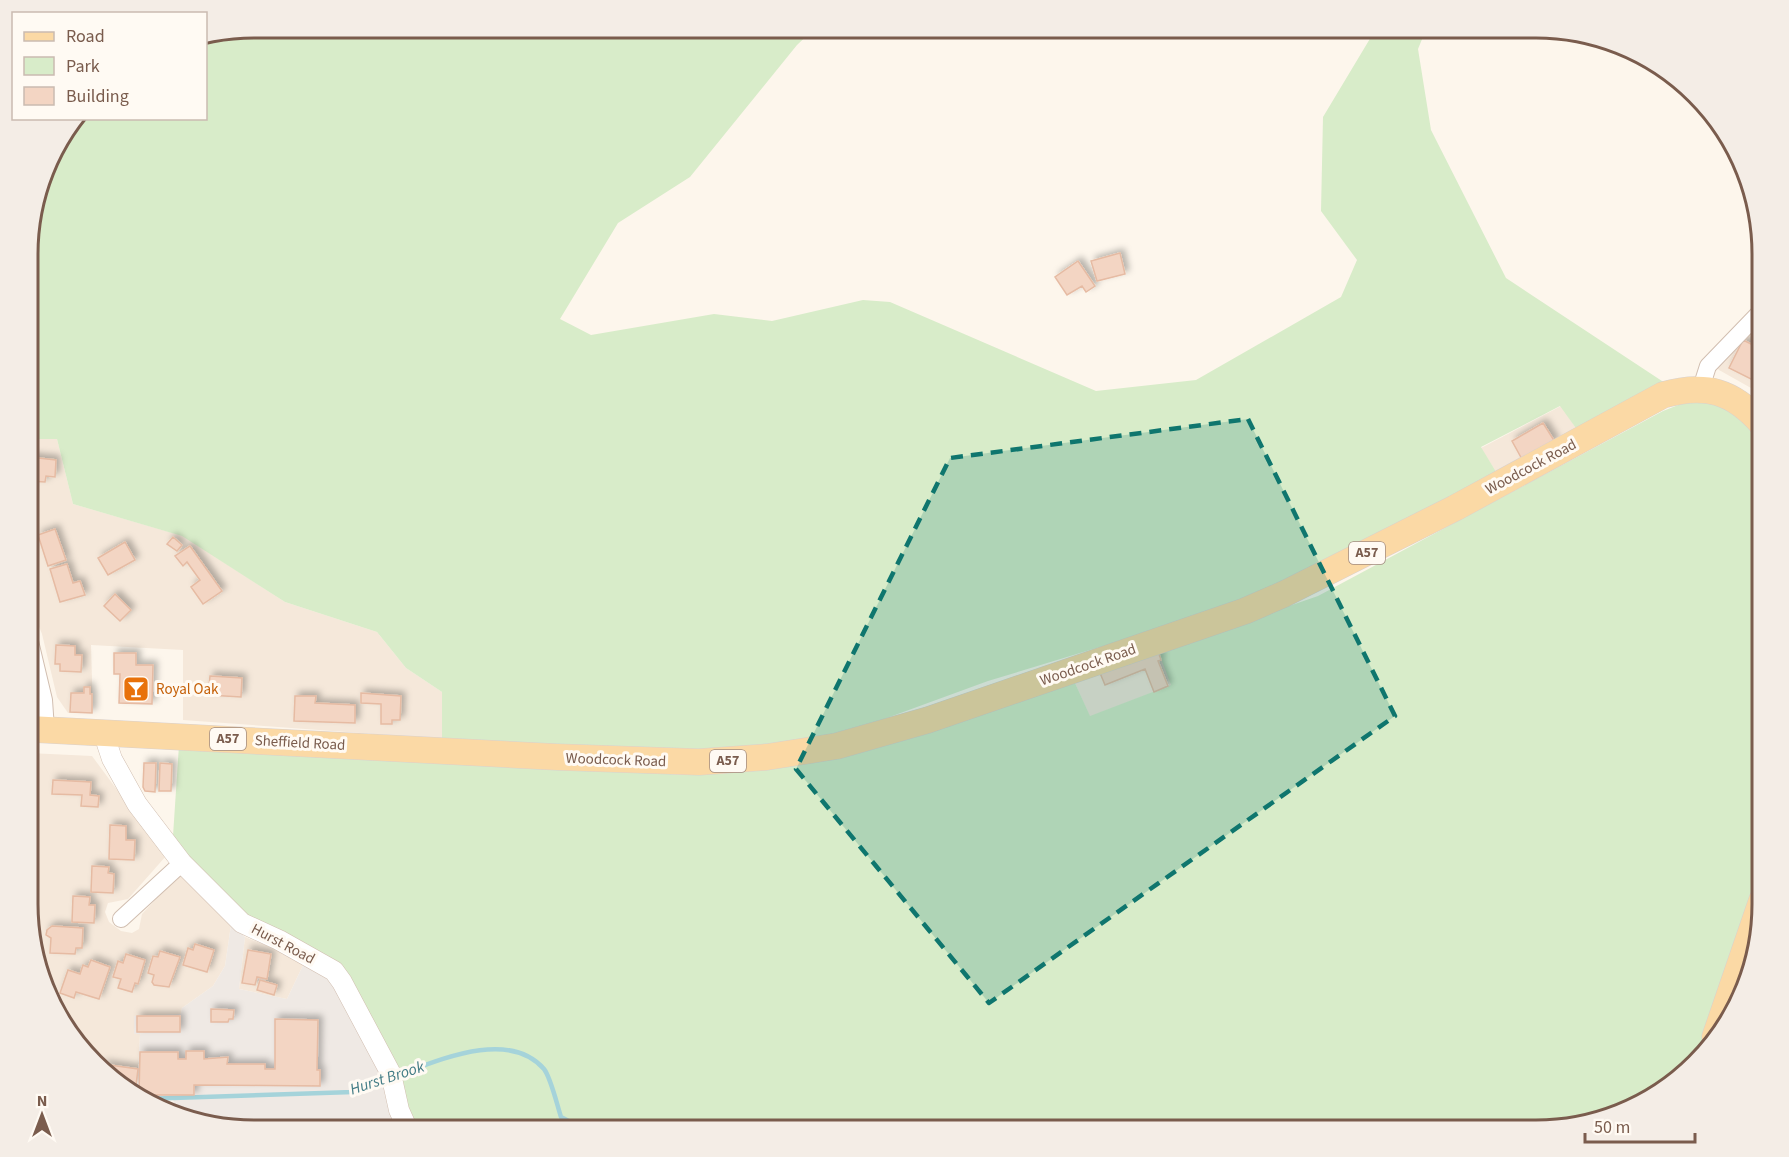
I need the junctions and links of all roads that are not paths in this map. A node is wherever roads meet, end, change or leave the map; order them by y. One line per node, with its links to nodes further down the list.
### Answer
1 (1752, 320): 2 (street)
2 (1701, 388): 3 (main road, A57); 8 (main road, Woodcock Road / A57)
3 (1752, 413)
4 (38, 675): 5 (street)
5 (38, 725)
6 (38, 729): 7 (main road, Sheffield Road / A57)
7 (108, 733): 8 (main road, Sheffield Road / A57); 9 (street, Hurst Road)
8 (428, 750)
9 (182, 863): 10 (street); 13 (street, Hurst Road)
10 (122, 919)
11 (1748, 942): 12 (main road)
12 (1726, 1005)
13 (404, 1120)

